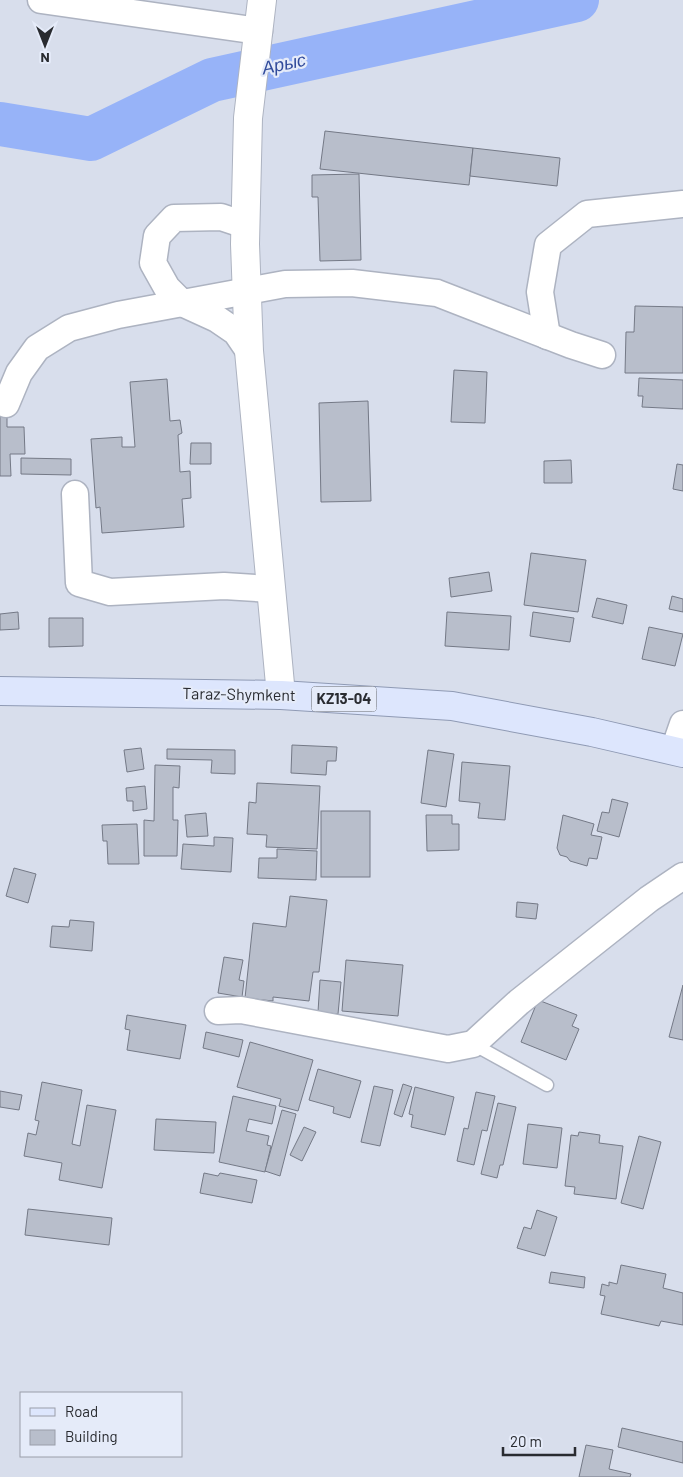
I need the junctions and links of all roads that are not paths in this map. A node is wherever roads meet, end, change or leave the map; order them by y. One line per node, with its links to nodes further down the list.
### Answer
1 (41, 0): 3 (street)
2 (262, 0): 3 (street)
3 (258, 38): 5 (street)
4 (683, 204): 8 (street)
5 (245, 225): 6 (street); 7 (street)
6 (247, 289): 7 (street); 8 (street); 9 (street)
7 (182, 303): 9 (street); 11 (street)
8 (547, 336): 10 (street)
9 (249, 351): 13 (street)
10 (602, 355)
11 (6, 404)
12 (75, 494): 13 (street)
13 (271, 589): 15 (street)
14 (0, 691): 15 (main road, Taraz-Shymkent / KZ13-04)
15 (281, 694): 17 (main road, Taraz-Shymkent / KZ13-04)
16 (683, 724): 17 (street)
17 (679, 751)
18 (683, 876): 20 (street)
19 (218, 1011): 20 (street)
20 (473, 1044): 21 (lane)
21 (547, 1084)

